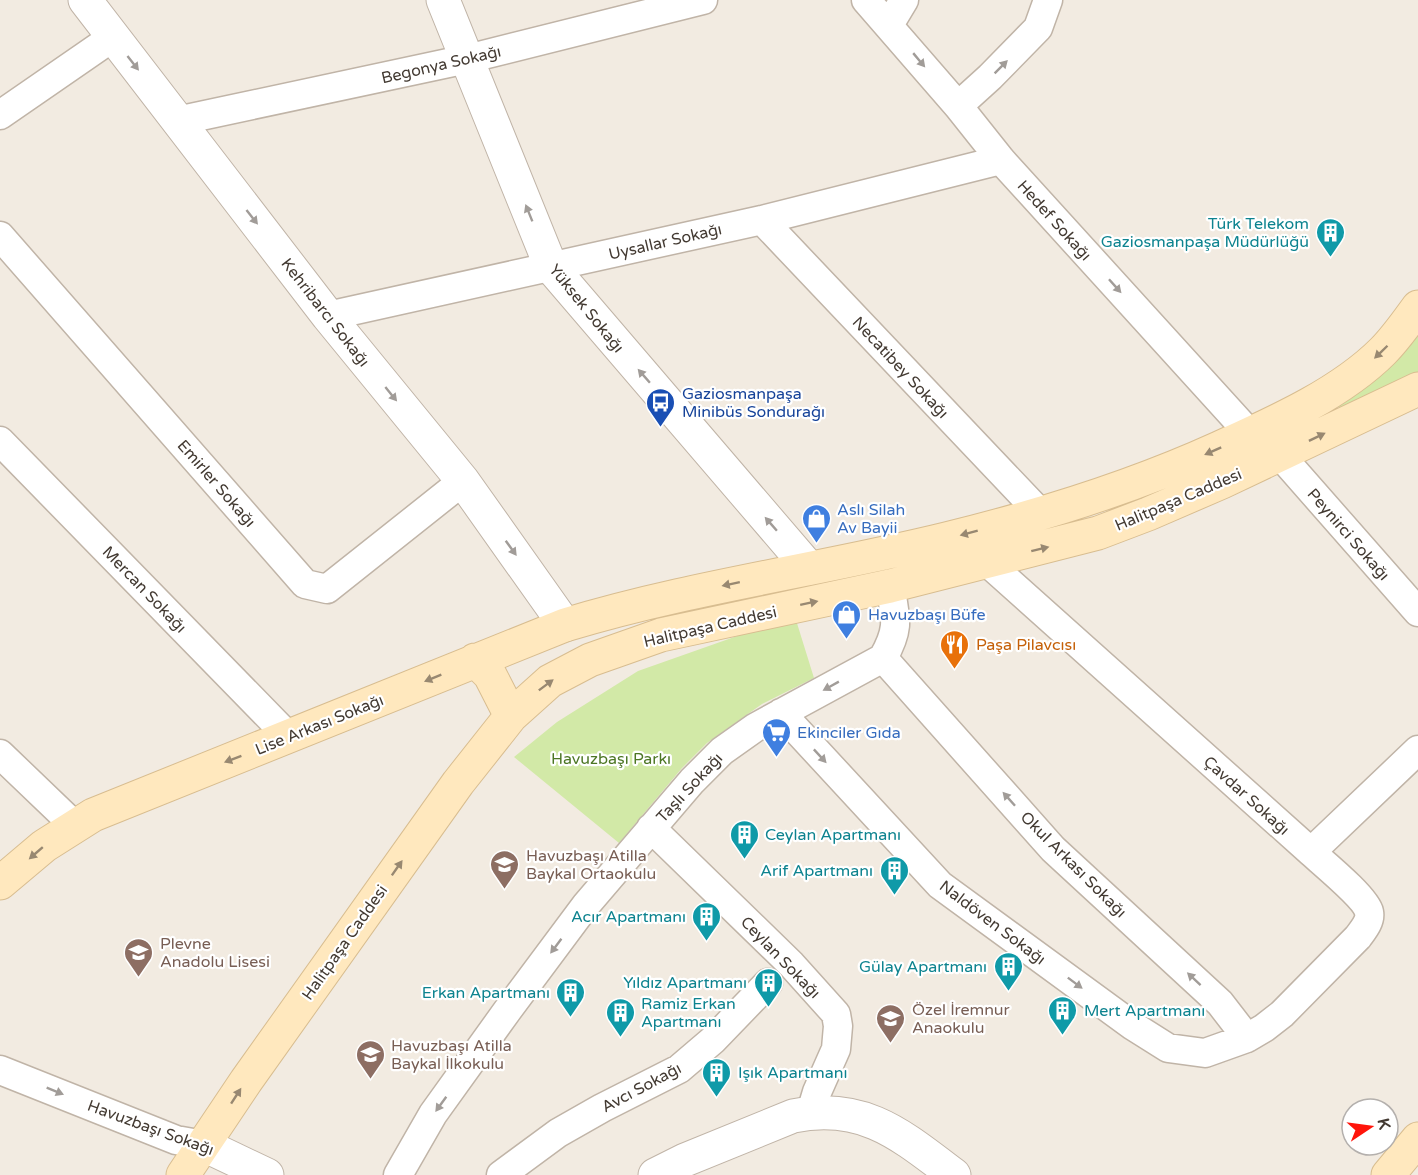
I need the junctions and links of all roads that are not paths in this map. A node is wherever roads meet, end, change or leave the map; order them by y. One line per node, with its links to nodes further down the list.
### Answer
1 (84, 0): 8 (street, Kehribarcı Sokağı)
2 (443, 0): 9 (street, Yüksek Sokağı)
3 (703, 0): 9 (street, Begonya Sokağı)
4 (866, 0): 7 (street, Hedef Sokağı)
5 (904, 0): 7 (street)
6 (1048, 0): 10 (street, one-way to 6)
7 (889, 25): 10 (street, Hedef Sokağı, one-way to 10)
8 (113, 37): 11 (street); 12 (street, Kehribarcı Sokağı, one-way to 12)
9 (466, 59): 12 (street, Begonya Sokağı); 16 (street, Yüksek Sokağı, one-way to 9)
10 (958, 106): 13 (street, Hedef Sokağı)
11 (0, 115)
12 (177, 121): 18 (street, Kehribarcı Sokağı, one-way to 18)
13 (1001, 160): 14 (street, Uysallar Sokağı); 20 (street, Hedef Sokağı, one-way to 20)
14 (762, 220): 16 (street, Uysallar Sokağı); 24 (street, Necatibey Sokağı)
15 (0, 236): 23 (street, Emirler Sokağı)
16 (551, 267): 18 (street, Uysallar Sokağı); 26 (street, Yüksek Sokağı, one-way to 16)
17 (1418, 308): 20 (main road, Halitpaşa Caddesi, one-way to 20)
18 (328, 316): 23 (street, Kehribarcı Sokağı, one-way to 23)
19 (1418, 389): 22 (main road, Halitpaşa Caddesi, one-way to 19)
20 (1250, 434): 24 (main road, Halitpaşa Caddesi, one-way to 24)
21 (0, 441): 35 (street, Mercan Sokağı)
22 (1280, 455): 25 (main road, Halitpaşa Caddesi, one-way to 22); 28 (street, Peynirci Sokağı)
23 (463, 481): 29 (street, Kehribarcı Sokağı, one-way to 29)
24 (1041, 514): 26 (main road, Halitpaşa Caddesi, one-way to 26)
25 (987, 562): 27 (main road, Halitpaşa Caddesi); 40 (street, Çavdar Sokağı)
26 (809, 568): 29 (main road, Halitpaşa Caddesi, one-way to 29)
27 (890, 586): 30 (street); 32 (main road, Halitpaşa Caddesi, one-way to 27)
28 (1418, 612)
29 (565, 625): 31 (main road, Lise Arkası Sokağı); 32 (main road)
30 (883, 658): 33 (street, Taşlı Sokağı, one-way to 33); 43 (street, Okul Arkası Sokağı, one-way to 30)
31 (475, 660): 34 (main road); 35 (main road, Lise Arkası Sokağı, one-way to 35)
32 (590, 660): 34 (main road, Halitpaşa Caddesi, one-way to 32)
33 (780, 713): 39 (street, Taşlı Sokağı); 43 (street, Naldöven Sokağı, one-way to 43)
34 (511, 716): 47 (main road, Halitpaşa Caddesi, one-way to 34)
35 (290, 737): 38 (main road, Lise Arkası Sokağı, one-way to 38)
36 (1418, 750): 40 (street)
37 (0, 754): 38 (street)
38 (74, 825): 41 (main road, Lise Arkası Sokağı, one-way to 41)
39 (651, 828): 45 (street, Ceylan Sokağı); 50 (street, Taşlı Sokağı, one-way to 50)
40 (1311, 852): 43 (street, Çavdar Sokağı)
41 (0, 884)
42 (768, 983): 51 (street, Avcı Sokağı)
43 (1247, 1038)
44 (0, 1070): 47 (street, Havuzbaşı Sokağı, one-way to 47)
45 (811, 1112): 52 (street); 53 (street)
46 (1418, 1139): 54 (main road)
47 (204, 1145): 48 (main road, Halitpaşa Caddesi); 49 (street, Havuzbaşı Sokağı)
48 (183, 1175)
49 (267, 1175)
50 (398, 1175)
51 (501, 1175)
52 (655, 1175)
53 (954, 1175)
54 (1388, 1175)

